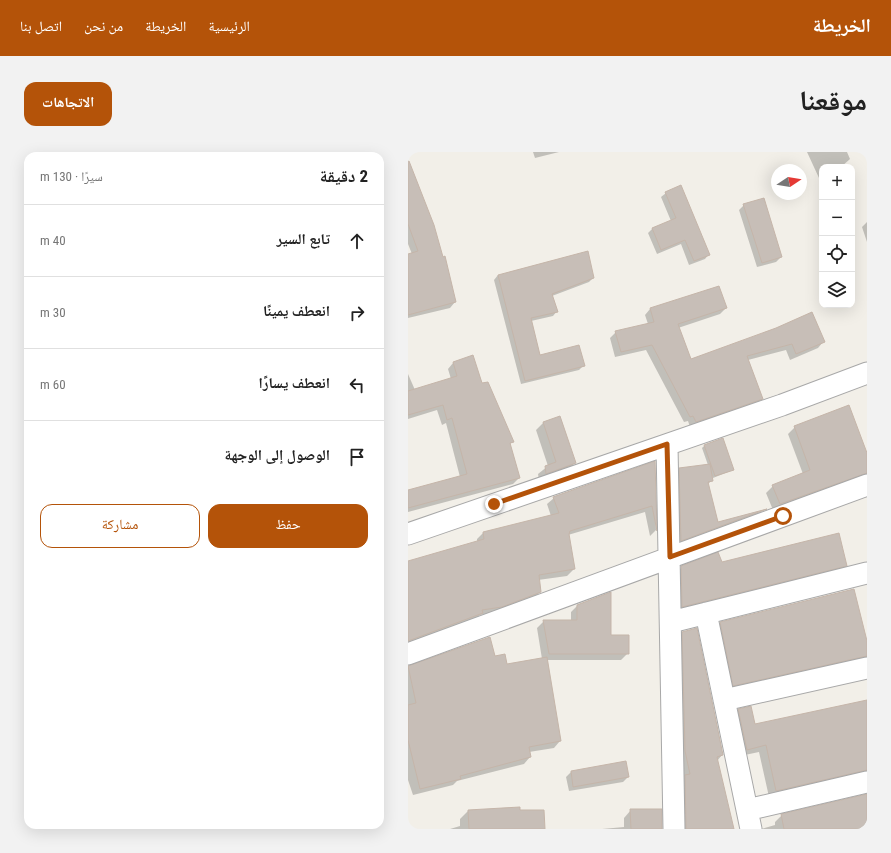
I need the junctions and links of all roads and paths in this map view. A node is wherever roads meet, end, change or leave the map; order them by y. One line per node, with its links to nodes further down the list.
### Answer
1 (867, 373): 2 (street)
2 (667, 444): 4 (street); 5 (street)
3 (867, 485): 5 (street)
4 (408, 534)
5 (670, 557): 8 (street); 9 (street)
6 (867, 573): 7 (street)
7 (706, 613): 8 (street); 11 (street)
8 (671, 622): 14 (street)
9 (408, 654)
10 (867, 668): 11 (street)
11 (724, 700): 13 (street)
12 (867, 782): 13 (street)
13 (748, 819)
14 (674, 829)

